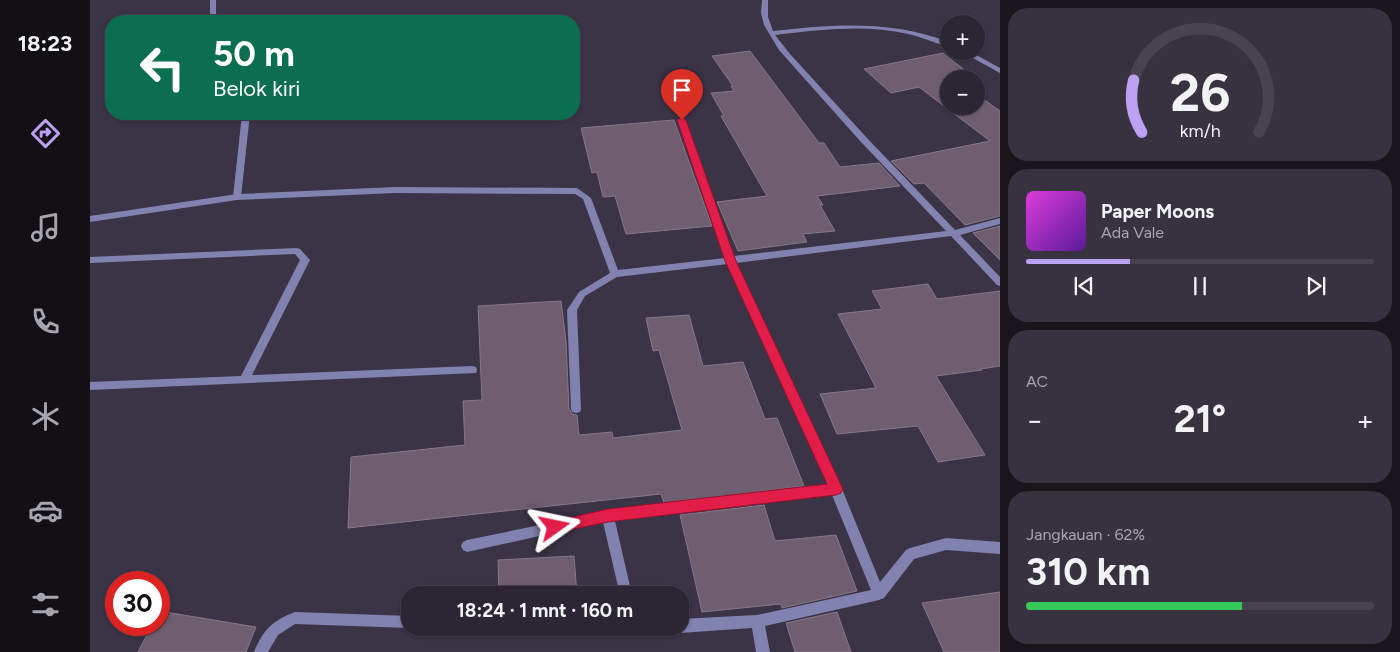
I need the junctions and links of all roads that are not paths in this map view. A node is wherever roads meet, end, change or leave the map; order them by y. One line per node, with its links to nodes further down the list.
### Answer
1 (213, 0): 3 (street)
2 (765, 0): 4 (street)
3 (213, 15)
4 (771, 33): 5 (street); 13 (street)
5 (940, 41)
6 (980, 60): 7 (street)
7 (1000, 71)
8 (245, 120): 10 (street)
9 (682, 120): 15 (street)
10 (237, 197): 11 (street); 16 (street)
11 (90, 218)
12 (1000, 221): 13 (street)
13 (955, 233): 15 (street); 17 (street)
14 (90, 260): 19 (street)
15 (731, 261): 16 (street); 22 (street)
16 (615, 274): 21 (street)
17 (1000, 283)
18 (472, 370): 19 (street)
19 (244, 380): 20 (street)
20 (90, 386)
21 (576, 409)
22 (836, 489): 23 (street); 27 (street)
23 (608, 516): 24 (street); 26 (street)
24 (467, 546)
25 (1000, 548): 27 (street)
26 (624, 586)
27 (879, 594): 28 (street)
28 (757, 621): 30 (street); 32 (street)
29 (401, 622): 31 (street)
30 (689, 625)
31 (261, 652)
32 (763, 652)

